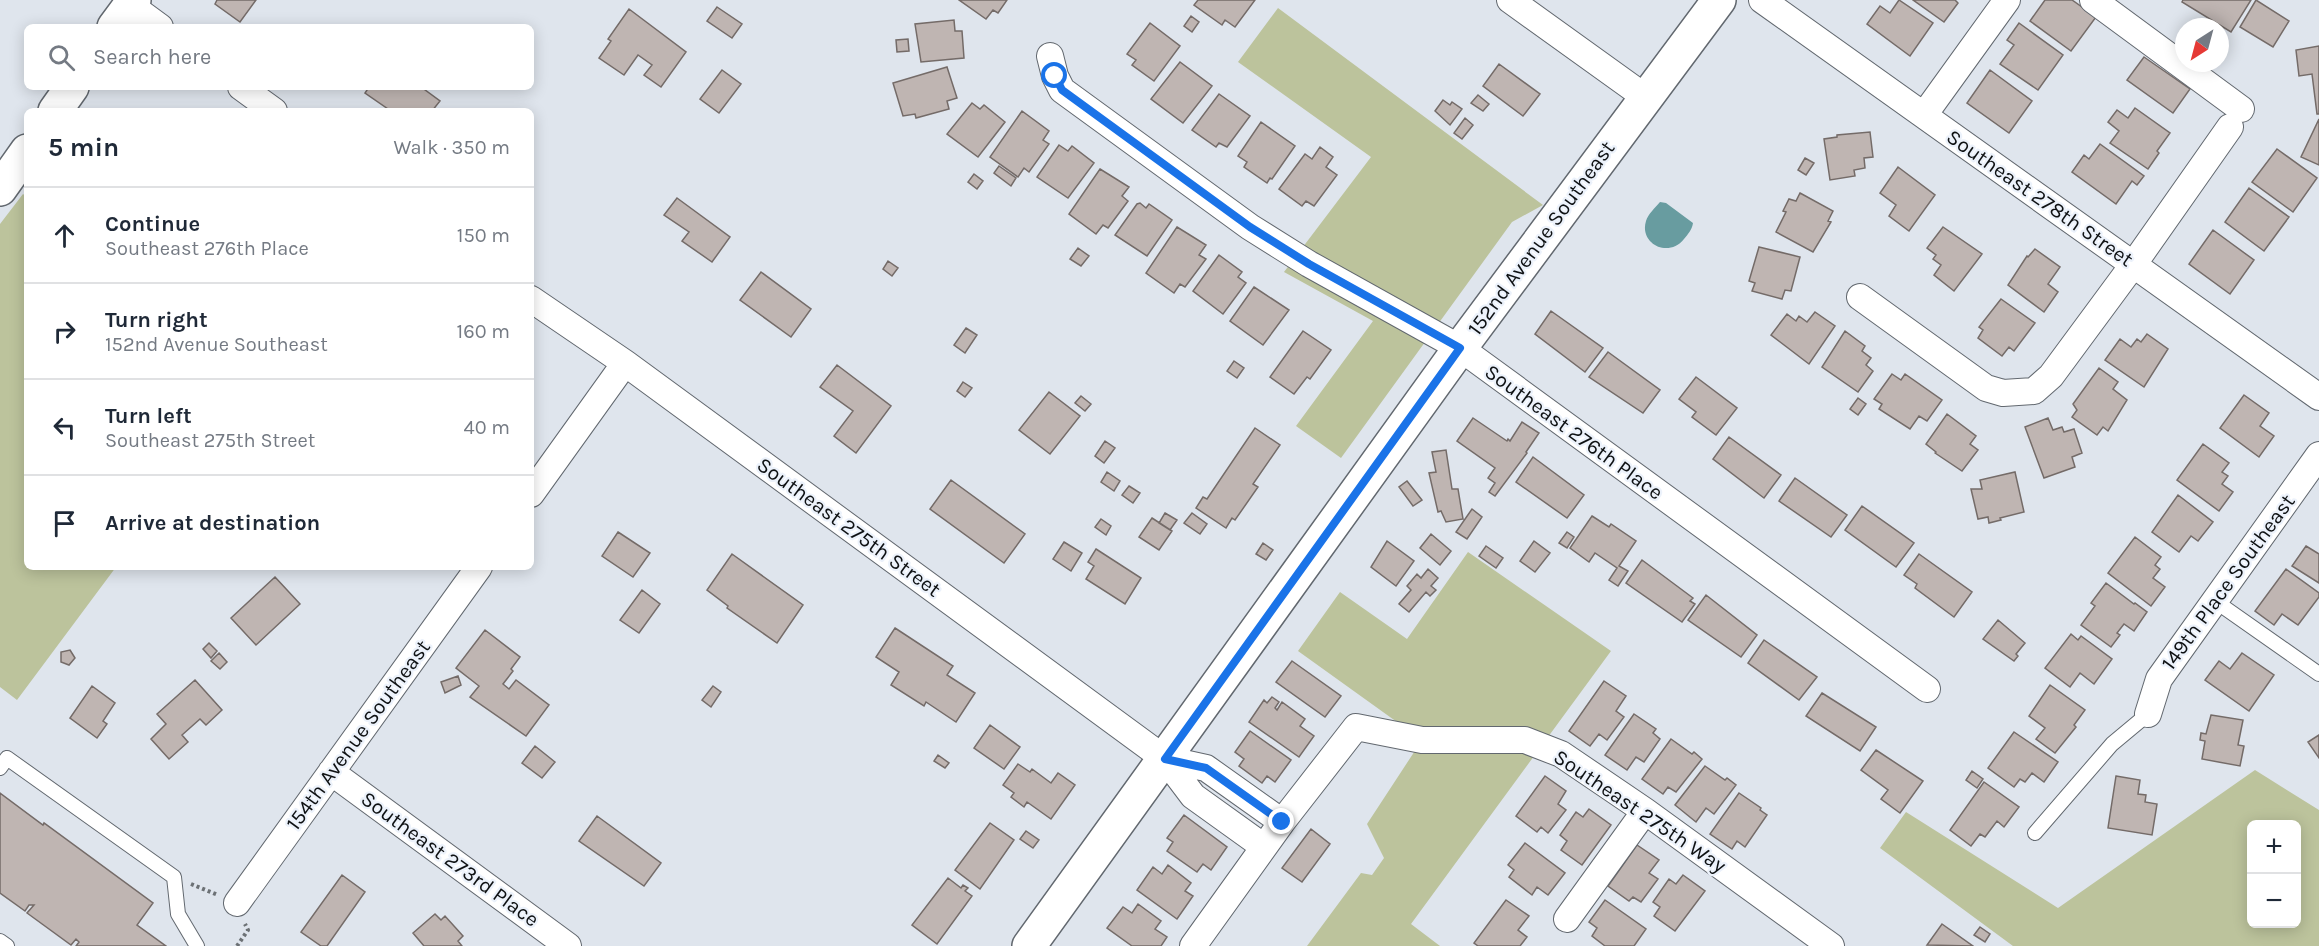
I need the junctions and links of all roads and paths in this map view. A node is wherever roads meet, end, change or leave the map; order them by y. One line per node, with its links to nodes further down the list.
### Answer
1 (1510, 0): 11 (street)
2 (1719, 0): 11 (street, 152nd Avenue Southeast)
3 (1761, 0): 14 (street, Southeast 278th Street)
4 (2007, 0): 14 (street)
5 (2093, 0): 17 (street)
6 (126, 11): 7 (street)
7 (154, 24)
8 (1050, 56): 20 (street, Southeast 276th Place)
9 (70, 90): 12 (street)
10 (245, 90): 13 (street)
11 (1645, 97): 20 (street, 152nd Avenue Southeast)
12 (57, 108)
13 (270, 108)
14 (1924, 116): 17 (street, Southeast 278th Street)
15 (24, 154): 16 (street)
16 (0, 189)
17 (2133, 265): 18 (street); 22 (street, Southeast 278th Street)
18 (1860, 297)
19 (534, 301): 21 (street, Southeast 275th Street)
20 (1460, 348): 28 (street, Southeast 276th Place); 30 (street, 152nd Avenue Southeast)
21 (626, 363): 24 (street); 30 (street, Southeast 275th Street)
22 (2319, 397)
23 (2319, 455): 26 (street, 149th Place Southeast)
24 (534, 490)
25 (477, 570): 32 (street, 154th Avenue Southeast)
26 (2215, 601): 27 (lane); 29 (street, 149th Place Southeast)
27 (2319, 674)
28 (1927, 689)
29 (2148, 714): 35 (lane)
30 (1165, 759): 34 (street, Southeast 275th Street); 36 (street, Southeast 275th Street); 43 (street, 152nd Avenue Southeast)
31 (0, 768): 37 (lane)
32 (332, 772): 38 (street, 154th Avenue Southeast); 42 (street, Southeast 273rd Place)
33 (1646, 811): 34 (street, Southeast 275th Way); 39 (street); 40 (street, Southeast 275th Way)
34 (1282, 822): 36 (street)
35 (2035, 833)
36 (1264, 847): 44 (street)
37 (174, 877): 38 (path); 41 (lane)
38 (237, 903)
39 (1567, 919)
40 (1825, 944)
41 (197, 946)
42 (568, 946)
43 (1029, 946)
44 (1193, 946)

